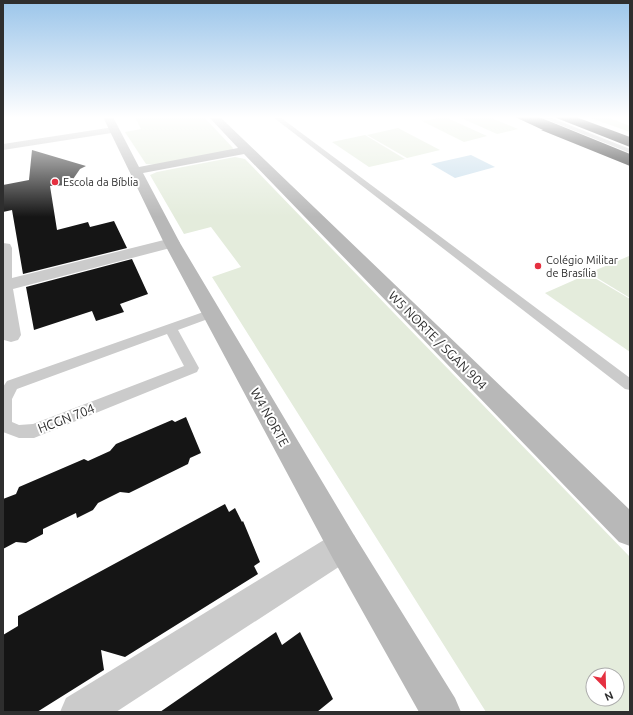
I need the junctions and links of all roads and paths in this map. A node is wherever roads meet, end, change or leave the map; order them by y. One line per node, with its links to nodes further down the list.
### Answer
1 (125, 150): 5 (main road, W4 NORTE)
2 (245, 150): 5 (main road)
3 (247, 150): 13 (main road, W5 NORTE / SGAN 904)
4 (320, 150): 12 (lane)
5 (136, 171): 6 (main road, W4 NORTE)
6 (172, 243): 8 (street); 9 (main road, W4 NORTE)
7 (4, 248): 8 (street)
8 (3, 286): 11 (street)
9 (212, 313): 10 (lane, HCGN 704); 14 (main road, W4 NORTE)
10 (171, 328): 10 (lane, HCGN 704)
11 (11, 335)
12 (630, 384)
13 (630, 531)
14 (343, 546): 15 (street); 16 (main road, W4 NORTE)
15 (80, 712)
16 (441, 712)

